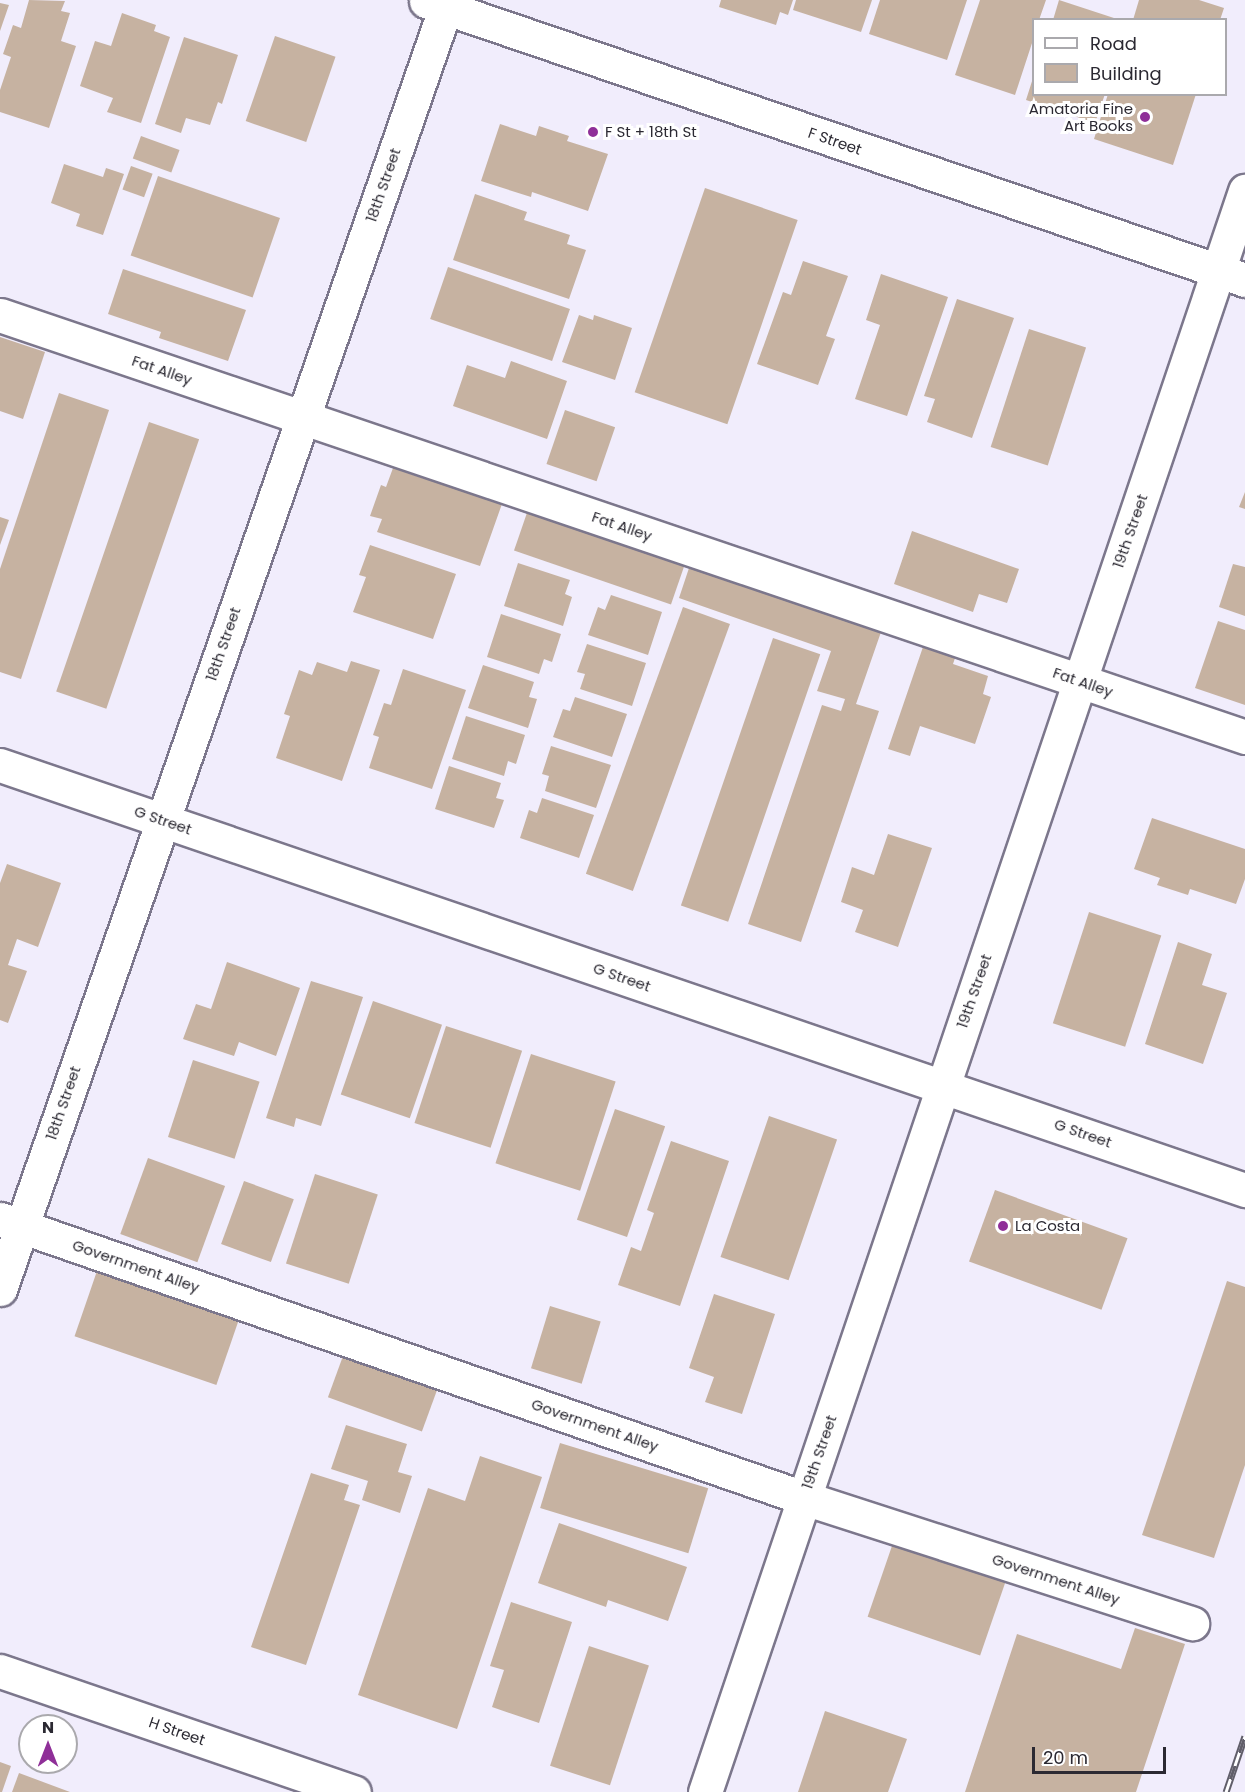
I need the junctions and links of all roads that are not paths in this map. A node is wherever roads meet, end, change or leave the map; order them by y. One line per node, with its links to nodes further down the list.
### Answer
1 (439, 2): 3 (street, F Street); 5 (street, 18th Street)
2 (1245, 191): 3 (street, 19th Street)
3 (1231, 276): 6 (street, 19th Street)
4 (0, 315): 5 (street, Fat Alley)
5 (303, 417): 6 (street, Fat Alley); 9 (street, 18th Street)
6 (1080, 681): 7 (street, Fat Alley); 10 (street, 19th Street)
7 (1245, 737)
8 (0, 765): 9 (street, G Street)
9 (161, 819): 10 (street, G Street); 12 (street, 18th Street)
10 (942, 1086): 11 (street, G Street); 14 (street, 19th Street)
11 (1245, 1190)
12 (10, 1223): 13 (street, 18th Street); 14 (street, Government Alley)
13 (0, 1289)
14 (804, 1498): 15 (street, Government Alley); 18 (street, 19th Street)
15 (1192, 1623)
16 (0, 1671): 17 (street, H Street)
17 (354, 1792)
18 (705, 1792)

